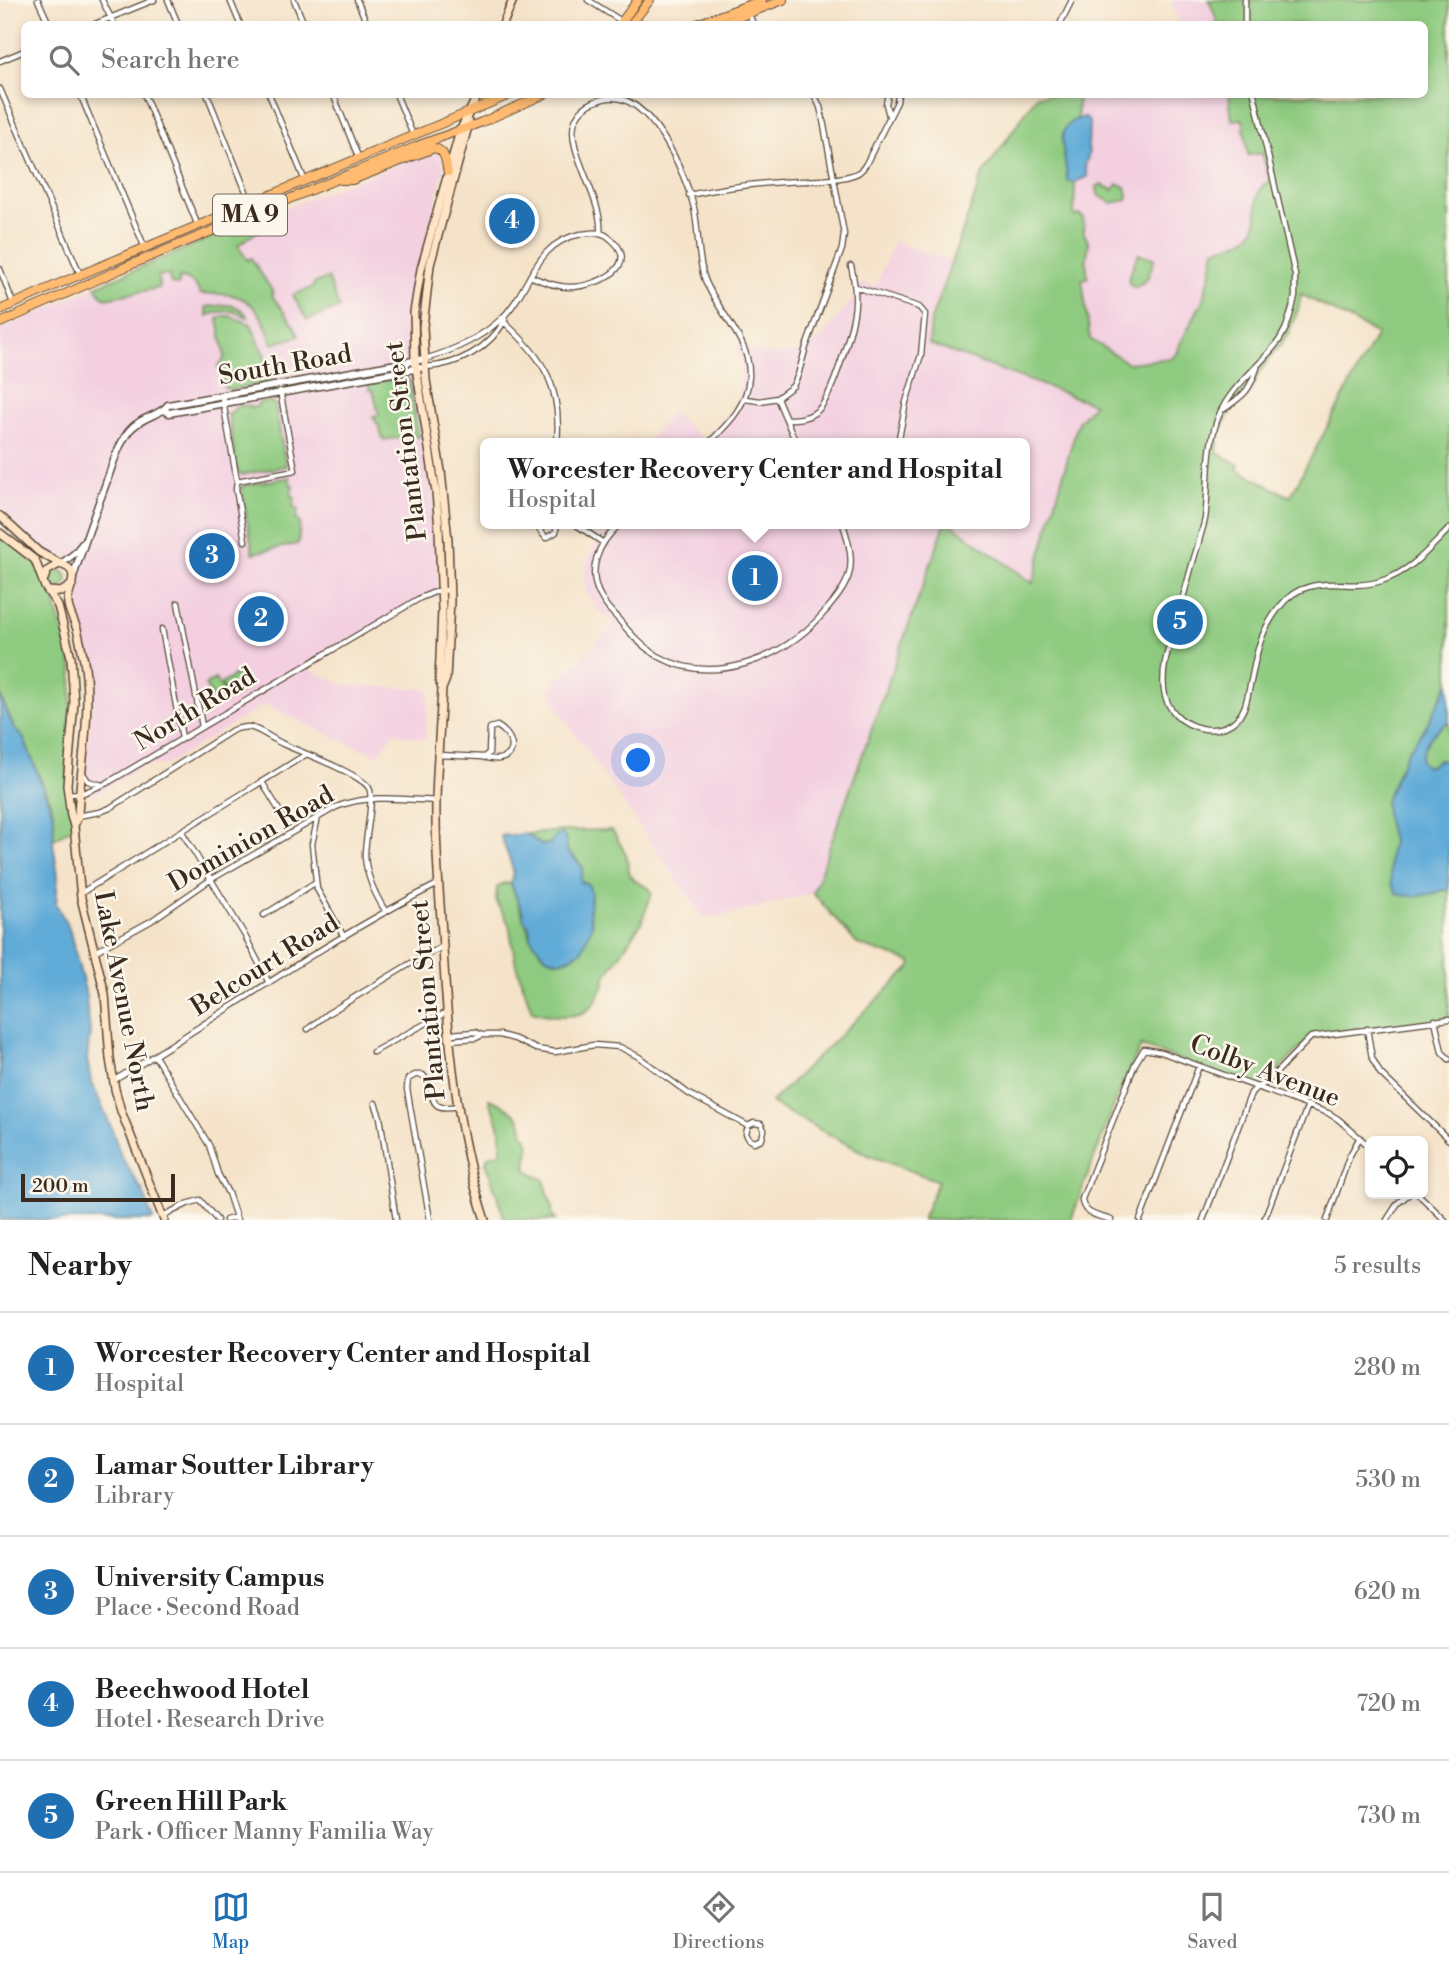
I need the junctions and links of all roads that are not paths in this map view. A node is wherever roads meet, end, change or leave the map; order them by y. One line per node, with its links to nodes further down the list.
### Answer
1 (38, 0): 18 (street)
2 (102, 0): 17 (street)
3 (154, 0): 17 (street)
4 (167, 0): 21 (street)
5 (230, 0): 22 (street)
6 (294, 0): 23 (street)
7 (357, 0): 24 (street)
8 (513, 0): 25 (main road)
9 (588, 0): 26 (street)
10 (638, 0): 27 (main road)
11 (650, 0): 28 (main road)
12 (762, 0): 16 (main road)
13 (783, 0): 16 (main road)
14 (1072, 0): 32 (street)
15 (1245, 0): 33 (street)
16 (748, 10): 29 (main road); 30 (main road); 31 (street)
17 (111, 18): 19 (street); 20 (street)
18 (48, 21)
19 (102, 21)
20 (112, 21)
21 (177, 21)
22 (239, 21)
23 (303, 21)
24 (366, 21)
25 (504, 21)
26 (620, 21)
27 (627, 21)
28 (628, 21)
29 (708, 21)
30 (727, 21)
31 (752, 21)
32 (1062, 21)
33 (1245, 21)
34 (21, 52): 35 (street)
35 (0, 61)
36 (0, 89): 69 (street)
37 (82, 98): 66 (street)
38 (146, 98): 64 (street)
39 (209, 98): 63 (street)
40 (271, 98): 61 (street)
41 (335, 98): 57 (street)
42 (398, 98): 56 (street)
43 (476, 98): 52 (main road, Plantation Street)
44 (503, 98): 52 (main road, MA 9)
45 (536, 98): 54 (main road, MA 9)
46 (606, 98): 65 (street)
47 (619, 98): 62 (street)
48 (816, 98): 59 (street)
49 (887, 98): 53 (street)
50 (898, 98): 53 (street)
51 (1255, 98): 77 (street)
52 (470, 112): 54 (main road, Plantation Street); 55 (main road, Plantation Street); 56 (main road, MA 9)
53 (889, 117): 59 (street)
54 (469, 127): 55 (main road, MA 9); 78 (main road, Plantation Street)
55 (460, 131): 58 (main road, Plantation Street); 60 (main road, MA 9)
56 (413, 135): 57 (main road, MA 9)
57 (359, 159): 61 (main road, MA 9)
58 (448, 172): 60 (main road); 79 (main road, Plantation Street)
59 (834, 179): 62 (street); 82 (street)
60 (338, 180): 76 (main road, MA 9)
61 (305, 181): 63 (main road, MA 9)
62 (689, 195): 84 (street)
63 (251, 204): 64 (main road, MA 9)
64 (198, 226): 66 (main road, MA 9)
65 (600, 233): 70 (street); 70 (street)
66 (145, 248): 69 (main road, MA 9)
67 (851, 266): 71 (street)
68 (0, 269): 72 (street)
69 (80, 274): 72 (main road, MA 9)
70 (530, 276): 73 (street)
71 (856, 287): 86 (street); 90 (street)
72 (13, 303): 74 (main road, MA 9)
73 (510, 308): 75 (street); 78 (street)
74 (0, 310)
75 (504, 322): 78 (street); 87 (street)
76 (0, 323)
77 (1263, 359): 85 (street); 85 (street)
78 (424, 363): 79 (street); 106 (main road, Plantation Street)
79 (415, 365): 80 (street, South Road); 81 (street, South Road); 106 (main road, Plantation Street)
80 (279, 385): 81 (street); 83 (street, South Road)
81 (280, 393): 83 (street, South Road); 91 (street)
82 (777, 398): 84 (street); 86 (street)
83 (222, 399): 91 (street); 100 (street, South Road)
84 (744, 399): 88 (street)
85 (1219, 415): 98 (street)
86 (786, 419): 89 (street)
87 (558, 438)
88 (714, 438)
89 (794, 438)
90 (899, 438)
91 (237, 481): 101 (street)
92 (0, 516): 103 (main road)
93 (539, 529): 94 (street)
94 (556, 529)
95 (582, 529): 102 (street)
96 (615, 529): 102 (street)
97 (844, 529): 102 (street)
98 (1449, 529)
99 (0, 533): 105 (main road, Lake Avenue North)
100 (85, 539): 103 (street, South Road); 104 (street, South Road)
101 (244, 541)
102 (602, 542)
103 (60, 564): 104 (main road); 105 (main road)
104 (73, 581): 105 (main road); 109 (main road, Lake Avenue North)
105 (46, 587): 110 (main road, Lake Avenue North)
106 (445, 590): 111 (street, North Road); 114 (main road, Plantation Street)
107 (178, 603): 111 (street)
108 (162, 629): 112 (street)
109 (81, 644): 110 (street); 116 (main road, Lake Avenue North)
110 (69, 647): 120 (main road, Lake Avenue North)
111 (202, 726): 112 (street, North Road)
112 (182, 738): 118 (street, North Road)
113 (306, 755): 117 (street); 121 (street); 124 (street)
114 (438, 755): 115 (street); 122 (main road, Plantation Street)
115 (481, 757): 115 (street)
116 (81, 768): 118 (street); 119 (main road, Lake Avenue North)
117 (262, 782): 123 (street); 126 (street)
118 (103, 785): 119 (street, North Road)
119 (79, 793): 120 (street, North Road); 124 (main road, Lake Avenue North)
120 (68, 794): 124 (main road, Lake Avenue North)
121 (370, 799): 122 (street, Dominion Road); 125 (street, Dominion Road); 131 (street)
122 (436, 801): 129 (main road, Plantation Street)
123 (282, 815)
124 (74, 816): 130 (main road, Lake Avenue North)
125 (318, 816): 127 (street, Dominion Road); 128 (street)
126 (182, 832): 127 (street); 130 (street)
127 (210, 880): 135 (street, Dominion Road); 136 (street)
128 (316, 882): 132 (street); 133 (street)
129 (438, 884): 131 (street, Belcourt Road); 134 (main road, Plantation Street)
130 (81, 893): 135 (main road, Lake Avenue North)
131 (386, 912): 133 (street, Belcourt Road)
132 (264, 915)
133 (344, 937): 136 (street, Belcourt Road)
134 (443, 947): 137 (main road, Plantation Street); 140 (street)
135 (96, 951): 147 (main road, Lake Avenue North)
136 (269, 983): 144 (street, Belcourt Road)
137 (447, 1012): 142 (main road, Plantation Street); 143 (street)
138 (1449, 1019): 139 (street)
139 (1435, 1020): 141 (street); 145 (street)
140 (308, 1029)
141 (1367, 1029): 148 (street); 154 (street)
142 (450, 1037): 151 (main road, Plantation Street); 152 (street)
143 (373, 1052)
144 (155, 1056): 147 (street, Belcourt Road); 159 (street)
145 (1449, 1059)
146 (1199, 1066): 148 (street, Colby Avenue); 165 (street, Colby Avenue); 166 (street)
147 (113, 1081): 158 (main road, Lake Avenue North)
148 (1257, 1087): 150 (street, Colby Avenue); 167 (street)
149 (375, 1103): 162 (street)
150 (1308, 1105): 153 (street, Colby Avenue); 168 (street)
151 (458, 1106): 163 (street); 164 (main road, Plantation Street)
152 (748, 1126): 152 (street)
153 (1360, 1137): 155 (street, Colby Avenue); 169 (street)
154 (1449, 1140)
155 (1365, 1142)
156 (1403, 1199): 170 (street)
157 (1423, 1199): 171 (street)
158 (163, 1218): 160 (street)
159 (237, 1218): 161 (street)
160 (217, 1220)
161 (226, 1220)
162 (396, 1220)
163 (430, 1220)
164 (485, 1220)
165 (1111, 1220)
166 (1140, 1220)
167 (1203, 1220)
168 (1264, 1220)
169 (1327, 1220)
170 (1387, 1220)
171 (1445, 1220)

